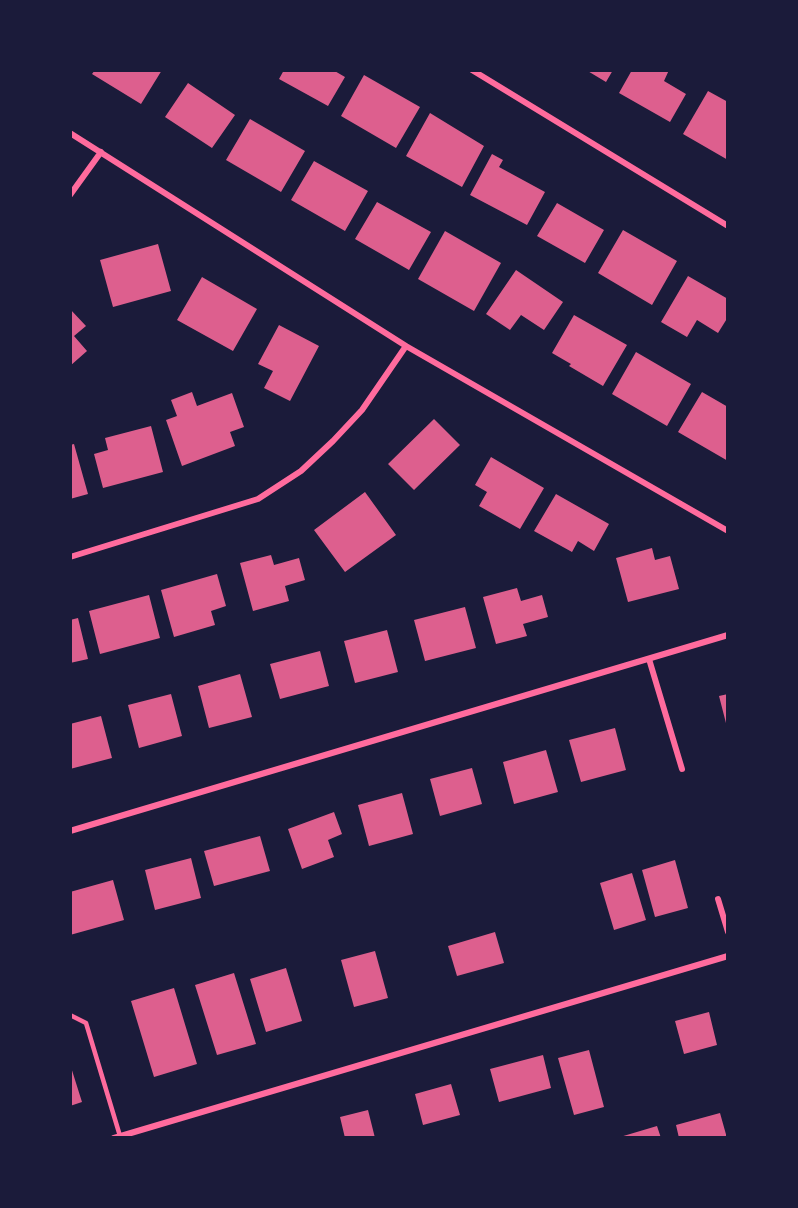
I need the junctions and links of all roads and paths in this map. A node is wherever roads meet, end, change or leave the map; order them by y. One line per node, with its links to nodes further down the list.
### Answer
1 (472, 70): 5 (street)
2 (70, 133): 3 (street)
3 (101, 152): 4 (street); 6 (street)
4 (70, 195)
5 (728, 226)
6 (406, 346): 7 (street); 8 (street)
7 (728, 531)
8 (70, 557)
9 (728, 635): 10 (street)
10 (649, 659): 11 (street); 12 (street)
11 (682, 769)
12 (70, 831)
13 (718, 899): 14 (street)
14 (728, 932)
15 (728, 956): 17 (street)
16 (70, 1015): 17 (lane)
17 (118, 1137)

